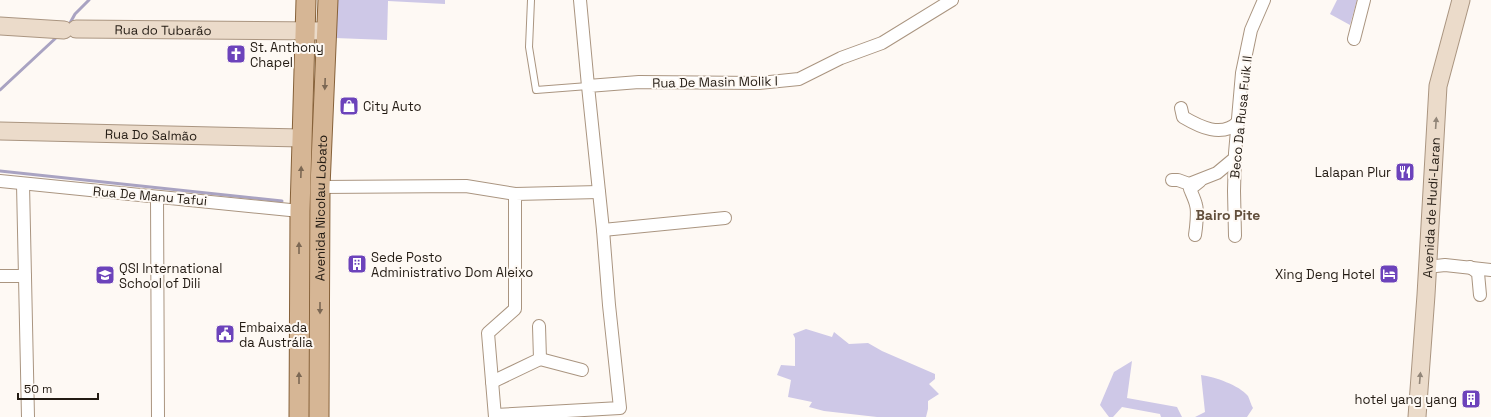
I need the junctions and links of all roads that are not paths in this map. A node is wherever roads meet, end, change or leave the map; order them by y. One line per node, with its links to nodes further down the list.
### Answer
1 (306, 0): 10 (main road, Avenida Nicolau Lobato)
2 (328, 0): 11 (main road, Avenida Nicolau Lobato)
3 (531, 0): 13 (lane)
4 (580, 0): 13 (street)
5 (952, 0): 13 (street, Rua De Masin Molik I)
6 (1264, 0): 15 (street, Beco Da Rusa Fuik II)
7 (1364, 0): 12 (street)
8 (1461, 0): 34 (street, Avenida de Hudi-Laran, one-way to 8)
9 (0, 26): 10 (street, Rua do Tubarão)
10 (304, 30): 11 (street, Rua do Tubarão); 18 (main road, Avenida Nicolau Lobato)
11 (327, 31): 24 (main road, Avenida Nicolau Lobato, one-way to 24)
12 (1354, 39)
13 (588, 86): 25 (street)
14 (1181, 108): 16 (street)
15 (1238, 122): 16 (street); 19 (street, Beco Da Rusa Fuik II)
16 (1224, 130): 19 (street)
17 (0, 131): 18 (street, Rua Do Salmão)
18 (302, 138): 28 (main road, Avenida Nicolau Lobato, one-way to 18)
19 (1236, 153): 20 (street); 33 (street, Beco Da Rusa Fuik II)
20 (1204, 178): 21 (street); 32 (street)
21 (1172, 180)
22 (0, 181): 23 (street, Rua De Manu Tafui)
23 (23, 184): 27 (street, Rua De Manu Tafui); 38 (street)
24 (320, 187): 26 (street); 29 (main road, Avenida Nicolau Lobato)
25 (599, 192): 26 (street); 31 (street)
26 (515, 194): 43 (street)
27 (157, 197): 28 (street, Rua De Manu Tafui); 47 (street)
28 (300, 211): 29 (street); 48 (main road, Avenida Nicolau Lobato, one-way to 28)
29 (320, 213): 49 (main road, Avenida Nicolau Lobato, one-way to 49)
30 (725, 218): 31 (street)
31 (604, 230): 44 (street)
32 (1195, 235)
33 (1235, 236)
34 (1427, 268): 35 (street); 50 (street, Avenida de Hudi-Laran, one-way to 34)
35 (1463, 268): 36 (street); 39 (street)
36 (1491, 270)
37 (0, 276): 38 (street)
38 (25, 276): 46 (street)
39 (1480, 295)
40 (540, 326): 41 (street)
41 (540, 359): 42 (street); 43 (street)
42 (582, 370)
43 (492, 382): 45 (street)
44 (621, 412): 45 (street)
45 (495, 416)
46 (28, 417)
47 (158, 417)
48 (299, 417)
49 (319, 417)
50 (1417, 417)

